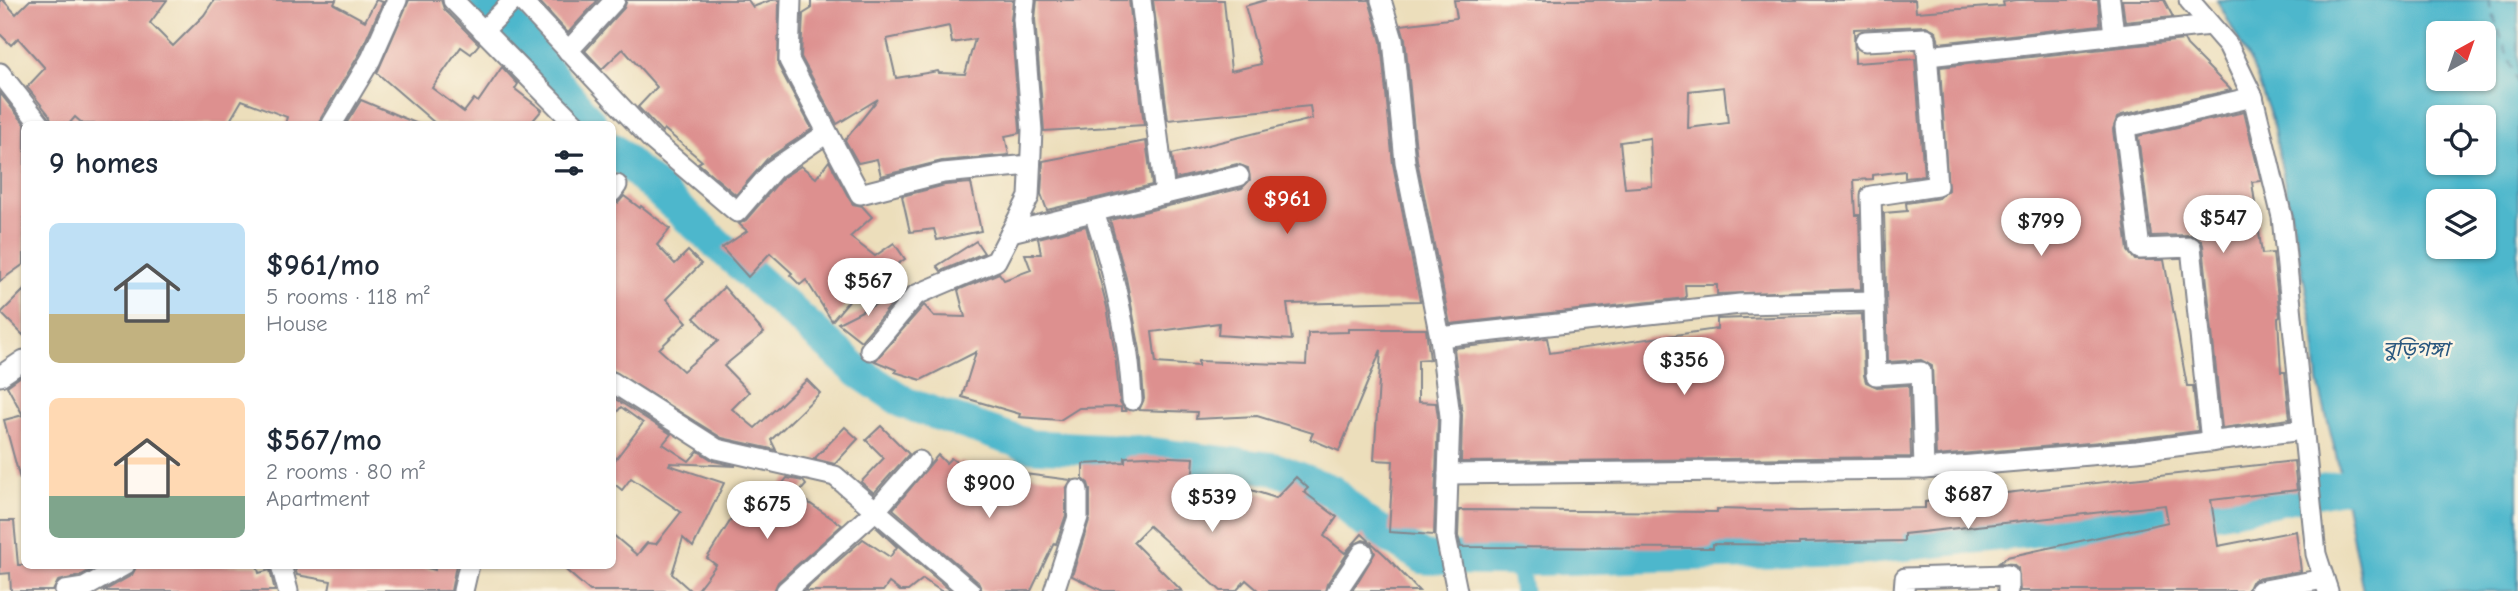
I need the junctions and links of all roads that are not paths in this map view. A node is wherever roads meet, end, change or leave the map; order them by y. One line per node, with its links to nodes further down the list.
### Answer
1 (397, 0): 20 (street)
2 (453, 0): 12 (street)
3 (615, 0): 15 (street)
4 (792, 0): 22 (street)
5 (1025, 0): 23 (street)
6 (1141, 0): 25 (street)
7 (1381, 0): 29 (street)
8 (2109, 0): 13 (street)
9 (2189, 0): 11 (street)
10 (515, 1): 12 (street); 15 (street)
11 (2210, 25): 13 (street); 18 (street)
12 (486, 28): 21 (street)
13 (2114, 35): 16 (street)
14 (1865, 41): 16 (street)
15 (568, 51): 22 (street)
16 (1928, 55): 28 (street)
17 (0, 72): 19 (street)
18 (2253, 97): 35 (street); 36 (street)
19 (38, 121)
20 (334, 121)
21 (572, 121)
22 (827, 133): 23 (street)
23 (1030, 165): 27 (street)
24 (1239, 176): 25 (street)
25 (1165, 194): 26 (street)
26 (1094, 212): 27 (street); 34 (street)
27 (1011, 232): 30 (street)
28 (1874, 301): 29 (street); 38 (street)
29 (1440, 337): 39 (street)
30 (870, 351)
31 (21, 362): 32 (street)
32 (0, 376)
33 (616, 385): 41 (street)
34 (1132, 400)
35 (2302, 430): 36 (street); 46 (street)
36 (2211, 442): 38 (street)
37 (919, 461): 41 (street)
38 (1924, 470): 39 (street)
39 (1448, 474): 54 (street)
40 (1078, 490): 52 (street)
41 (876, 510): 50 (street); 51 (street)
42 (1363, 552): 53 (street)
43 (118, 569): 47 (street)
44 (282, 569): 48 (street)
45 (468, 569): 49 (street)
46 (2326, 585): 57 (street)
47 (65, 591)
48 (288, 591)
49 (463, 591)
50 (786, 591)
51 (970, 591)
52 (1054, 591)
53 (1337, 591)
54 (1457, 591)
55 (1904, 591): 56 (street)
56 (2008, 591)
57 (2259, 591)

